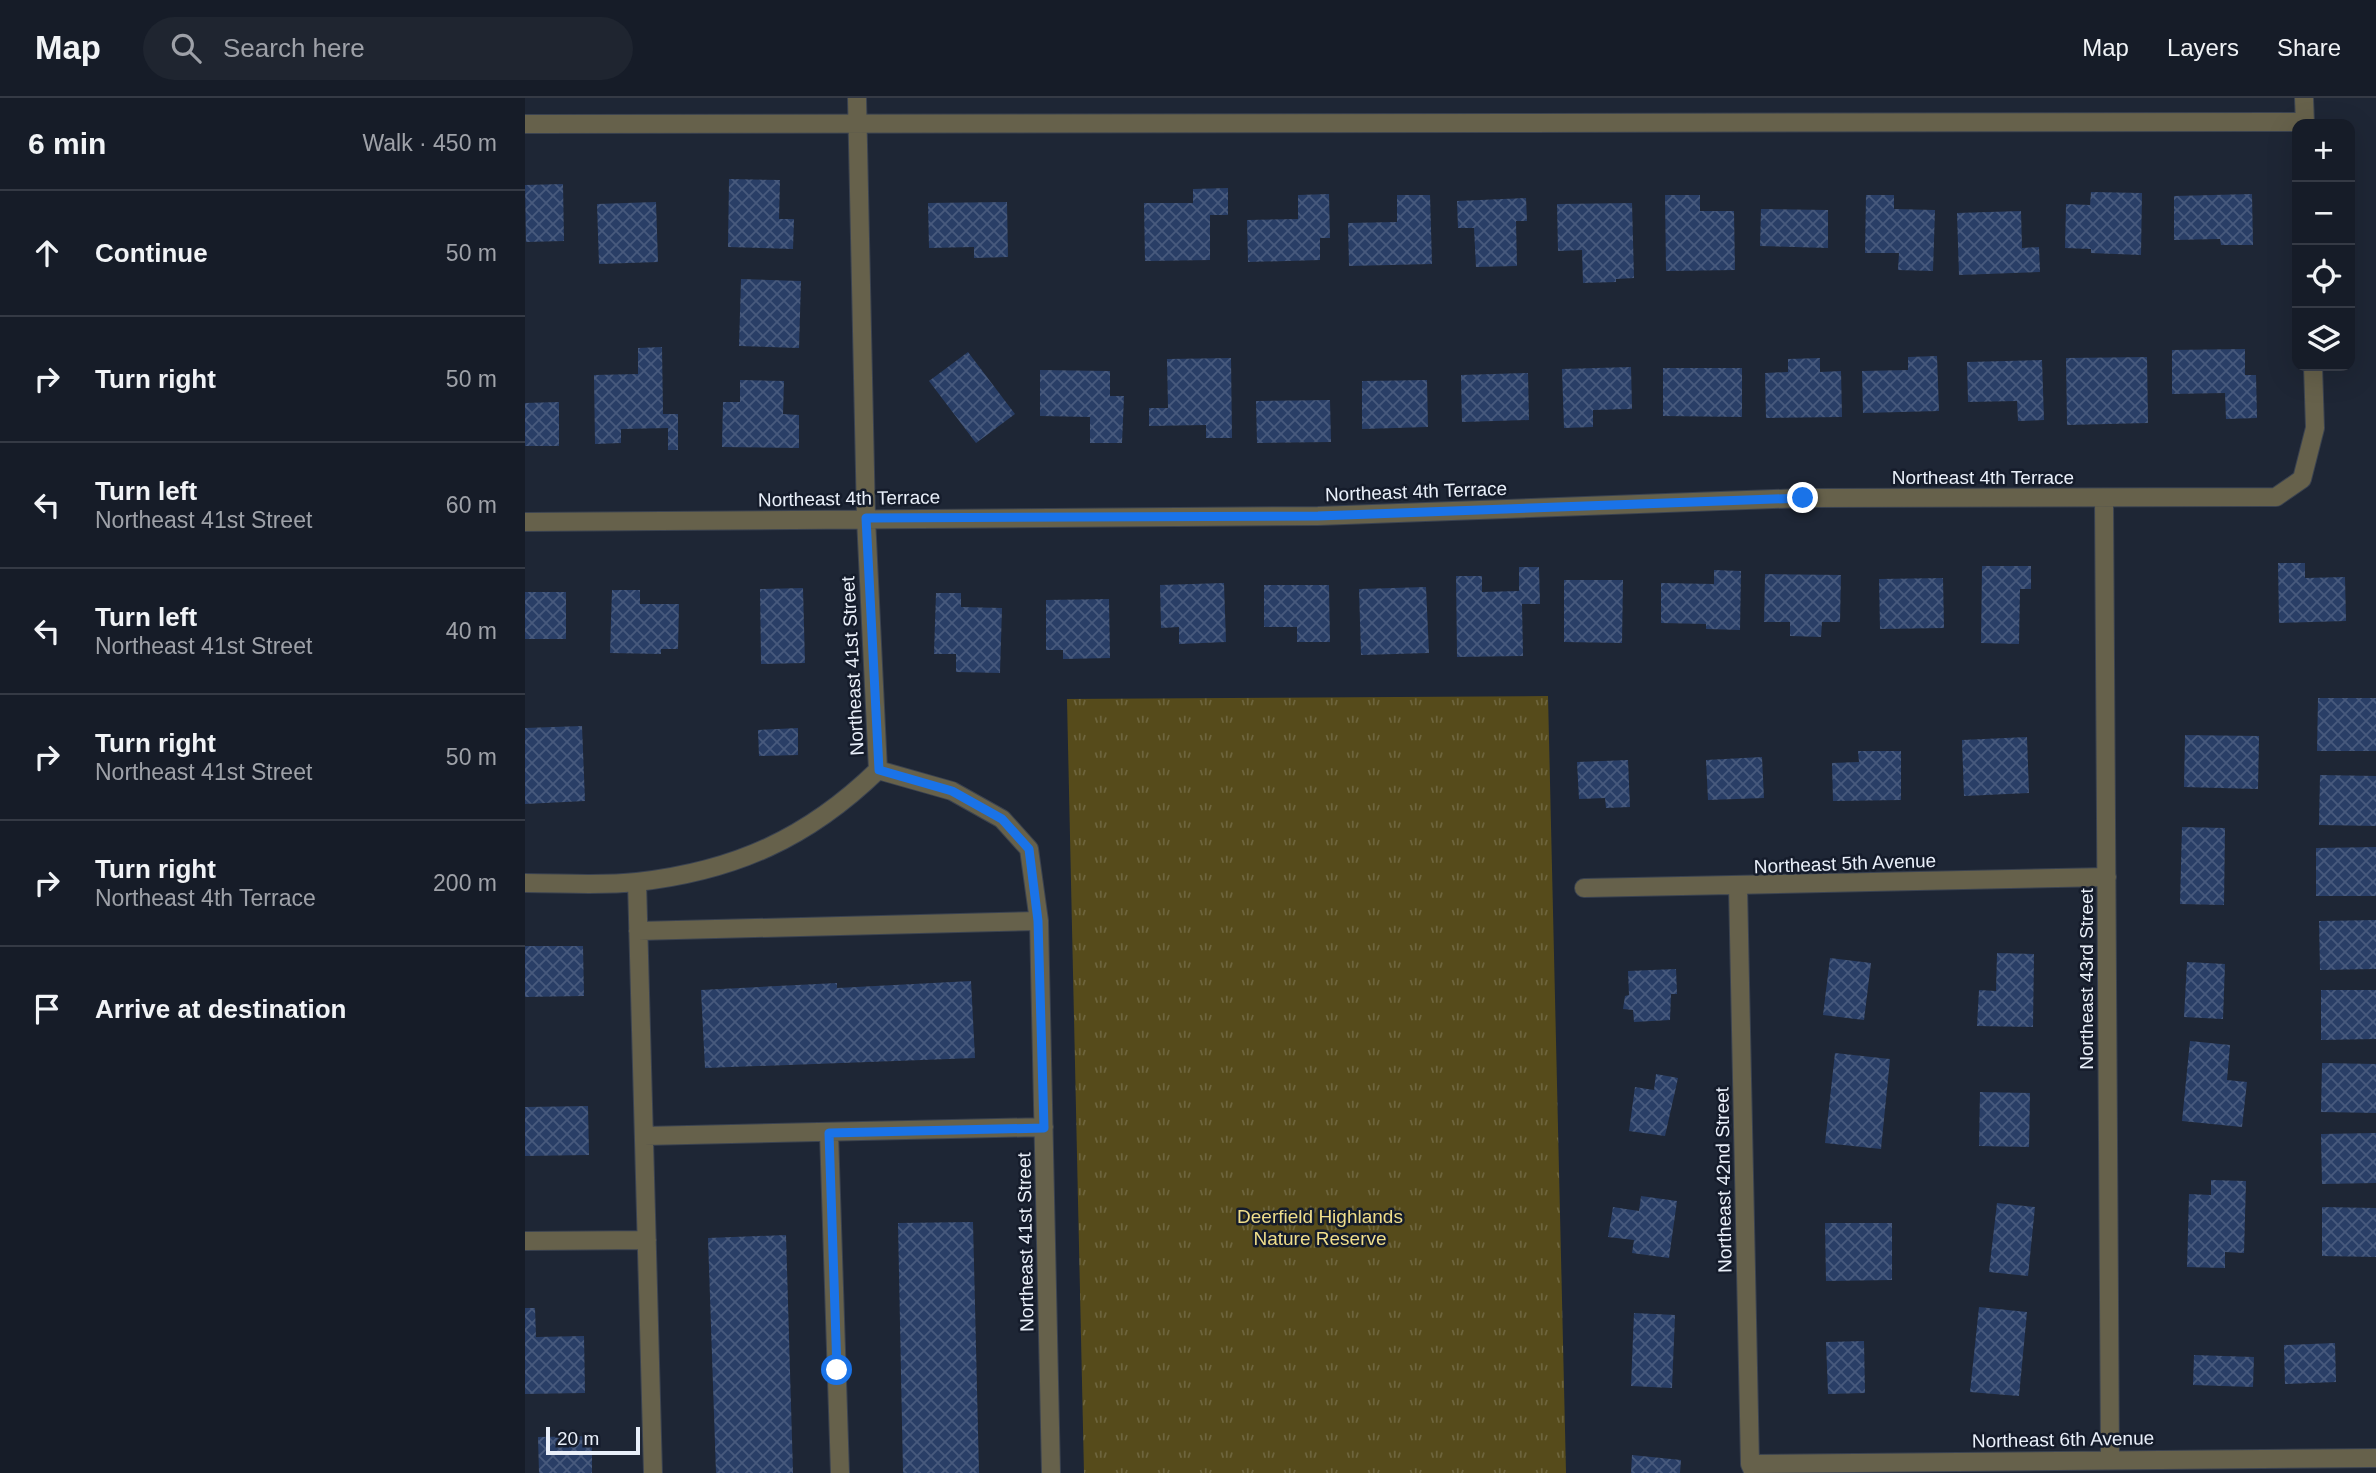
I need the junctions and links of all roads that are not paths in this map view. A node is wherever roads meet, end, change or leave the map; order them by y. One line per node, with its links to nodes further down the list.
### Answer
1 (857, 98): 6 (street, Northeast 41st Street)
2 (2304, 98): 3 (street)
3 (2305, 119)
4 (2292, 123): 6 (street)
5 (525, 124): 6 (street)
6 (858, 125): 9 (street, Northeast 41st Street)
7 (2313, 371): 8 (street, Northeast 4th Terrace)
8 (2104, 499): 9 (street, Northeast 4th Terrace); 12 (street, Northeast 43rd Street)
9 (866, 518): 10 (street, Northeast 4th Terrace); 11 (street, Northeast 41st Street)
10 (525, 522)
11 (879, 770): 13 (street); 17 (street, Northeast 41st Street)
12 (2107, 877): 15 (street, Northeast 5th Avenue); 25 (street, Northeast 43rd Street)
13 (636, 882): 14 (street); 18 (street)
14 (525, 883)
15 (1738, 886): 16 (street, Northeast 5th Avenue); 26 (street, Northeast 42nd Street)
16 (1584, 888)
17 (1038, 921): 18 (street); 19 (street, Northeast 41st Street)
18 (638, 931): 21 (street)
19 (1044, 1128): 20 (street); 29 (street, Northeast 41st Street)
20 (829, 1133): 21 (street); 28 (street)
21 (644, 1136): 22 (street)
22 (647, 1240): 23 (street); 27 (street)
23 (525, 1241)
24 (2376, 1458): 25 (street, Northeast 6th Avenue)
25 (2110, 1460): 26 (street, Northeast 6th Avenue)
26 (1752, 1468)
27 (653, 1473)
28 (840, 1473)
29 (1051, 1473)

